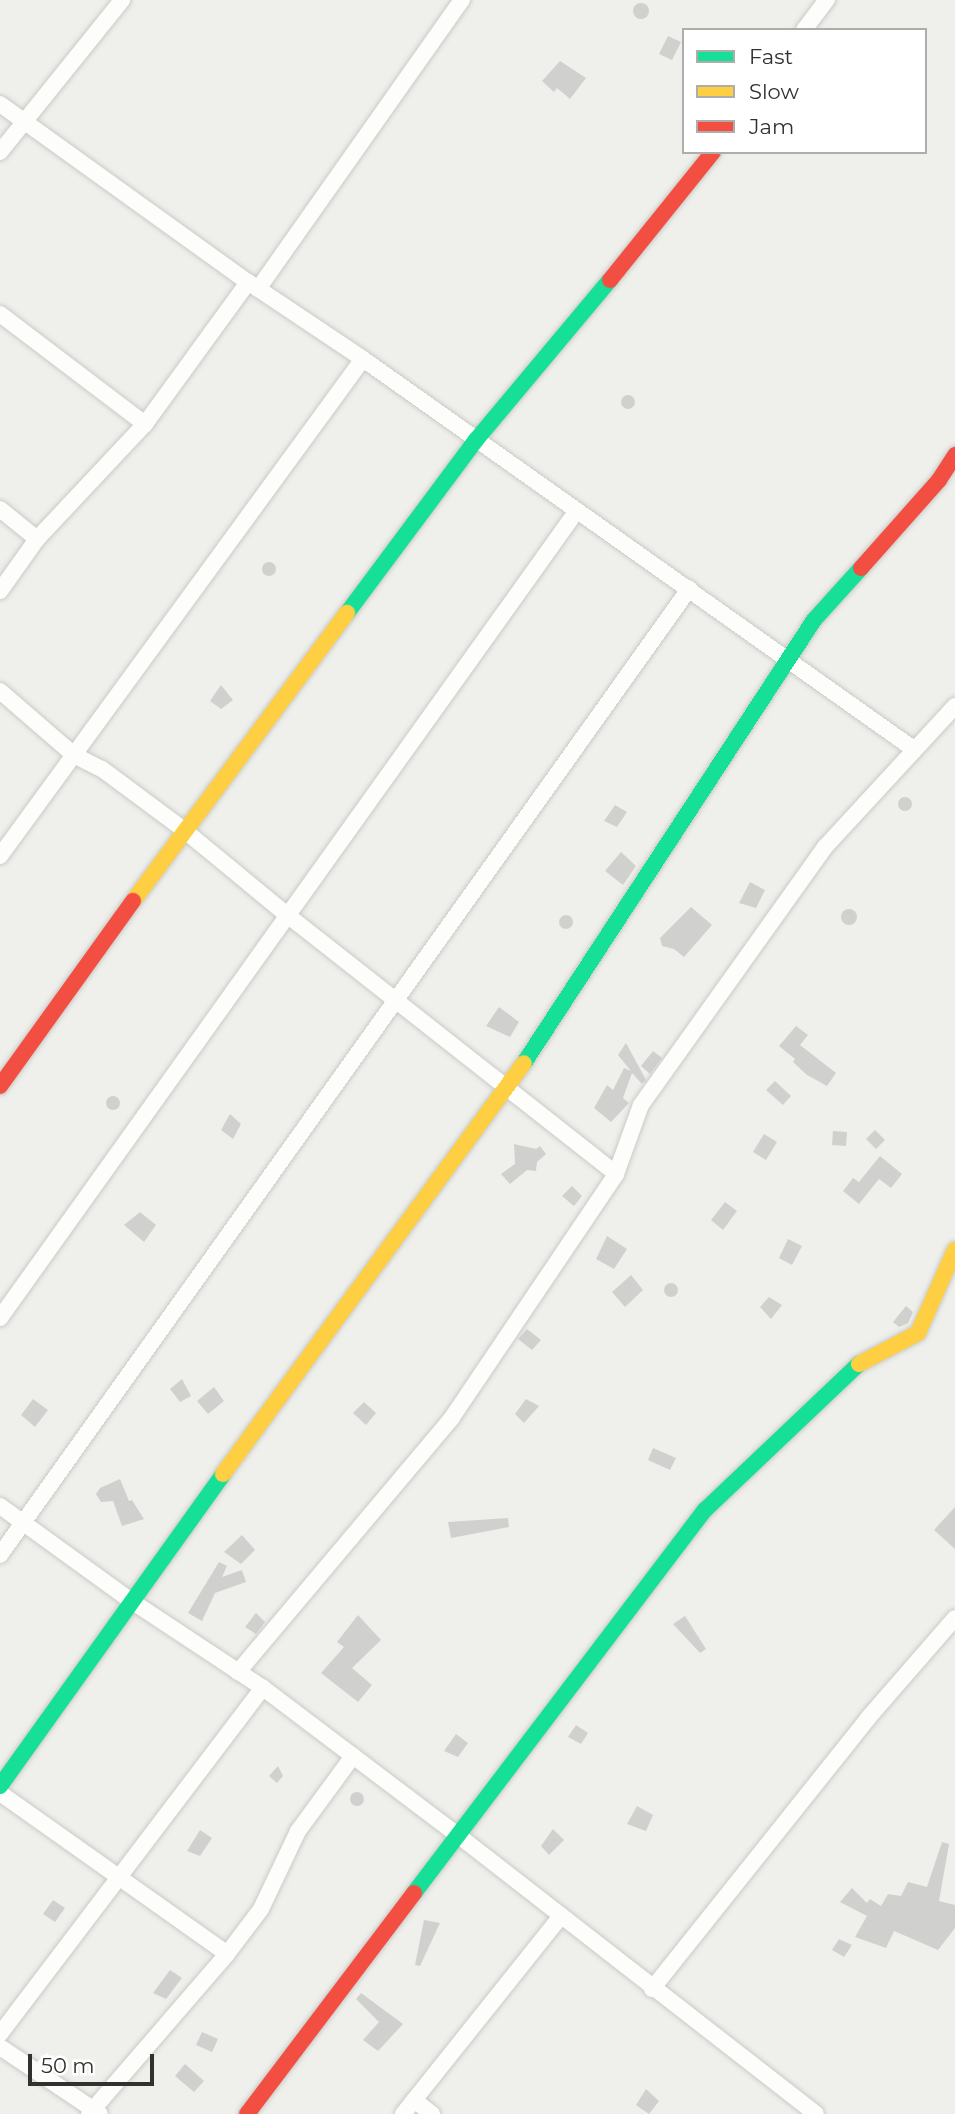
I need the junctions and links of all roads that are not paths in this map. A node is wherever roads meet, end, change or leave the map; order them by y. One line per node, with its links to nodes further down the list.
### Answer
1 (122, 0): 6 (street)
2 (462, 0): 9 (street)
3 (827, 0): 4 (street)
4 (806, 28)
5 (0, 104): 6 (street)
6 (25, 122): 7 (street); 9 (street)
7 (0, 152)
8 (712, 154): 13 (street)
9 (253, 286): 11 (street); 12 (street)
10 (0, 314): 12 (street)
11 (363, 359): 13 (street); 24 (street)
12 (145, 424): 17 (street)
13 (476, 440): 16 (street); 25 (street)
14 (955, 455): 20 (street)
15 (0, 509): 17 (street)
16 (576, 512): 18 (street); 27 (street)
17 (37, 538): 19 (street)
18 (689, 589): 20 (street); 28 (street)
19 (0, 592)
20 (787, 658): 23 (street); 30 (street)
21 (0, 691): 24 (street)
22 (955, 706): 23 (street)
23 (915, 750): 31 (street)
24 (74, 755): 25 (street); 26 (street)
25 (184, 830): 27 (street); 29 (street)
26 (0, 856)
27 (286, 914): 28 (street); 33 (street)
28 (395, 1001): 30 (street); 35 (street)
29 (0, 1086)
30 (509, 1087): 31 (street); 37 (street)
31 (616, 1174): 39 (street)
32 (955, 1250): 44 (street)
33 (0, 1318)
34 (0, 1506): 35 (street)
35 (23, 1522): 36 (street); 37 (street)
36 (0, 1555)
37 (130, 1600): 39 (street); 42 (street)
38 (955, 1618): 48 (street)
39 (238, 1672): 40 (street)
40 (263, 1688): 41 (street); 45 (street)
41 (353, 1756): 44 (street); 47 (street)
42 (0, 1786)
43 (0, 1793): 45 (street)
44 (459, 1836): 46 (street); 53 (street)
45 (119, 1877): 47 (street); 49 (street)
46 (560, 1917): 48 (street); 51 (street)
47 (227, 1954): 52 (street)
48 (652, 1989): 56 (street)
49 (0, 2034)
50 (0, 2047): 52 (street)
51 (414, 2100): 54 (street); 55 (street)
52 (94, 2112)
53 (247, 2114)
54 (403, 2114)
55 (432, 2114)
56 (816, 2114)

